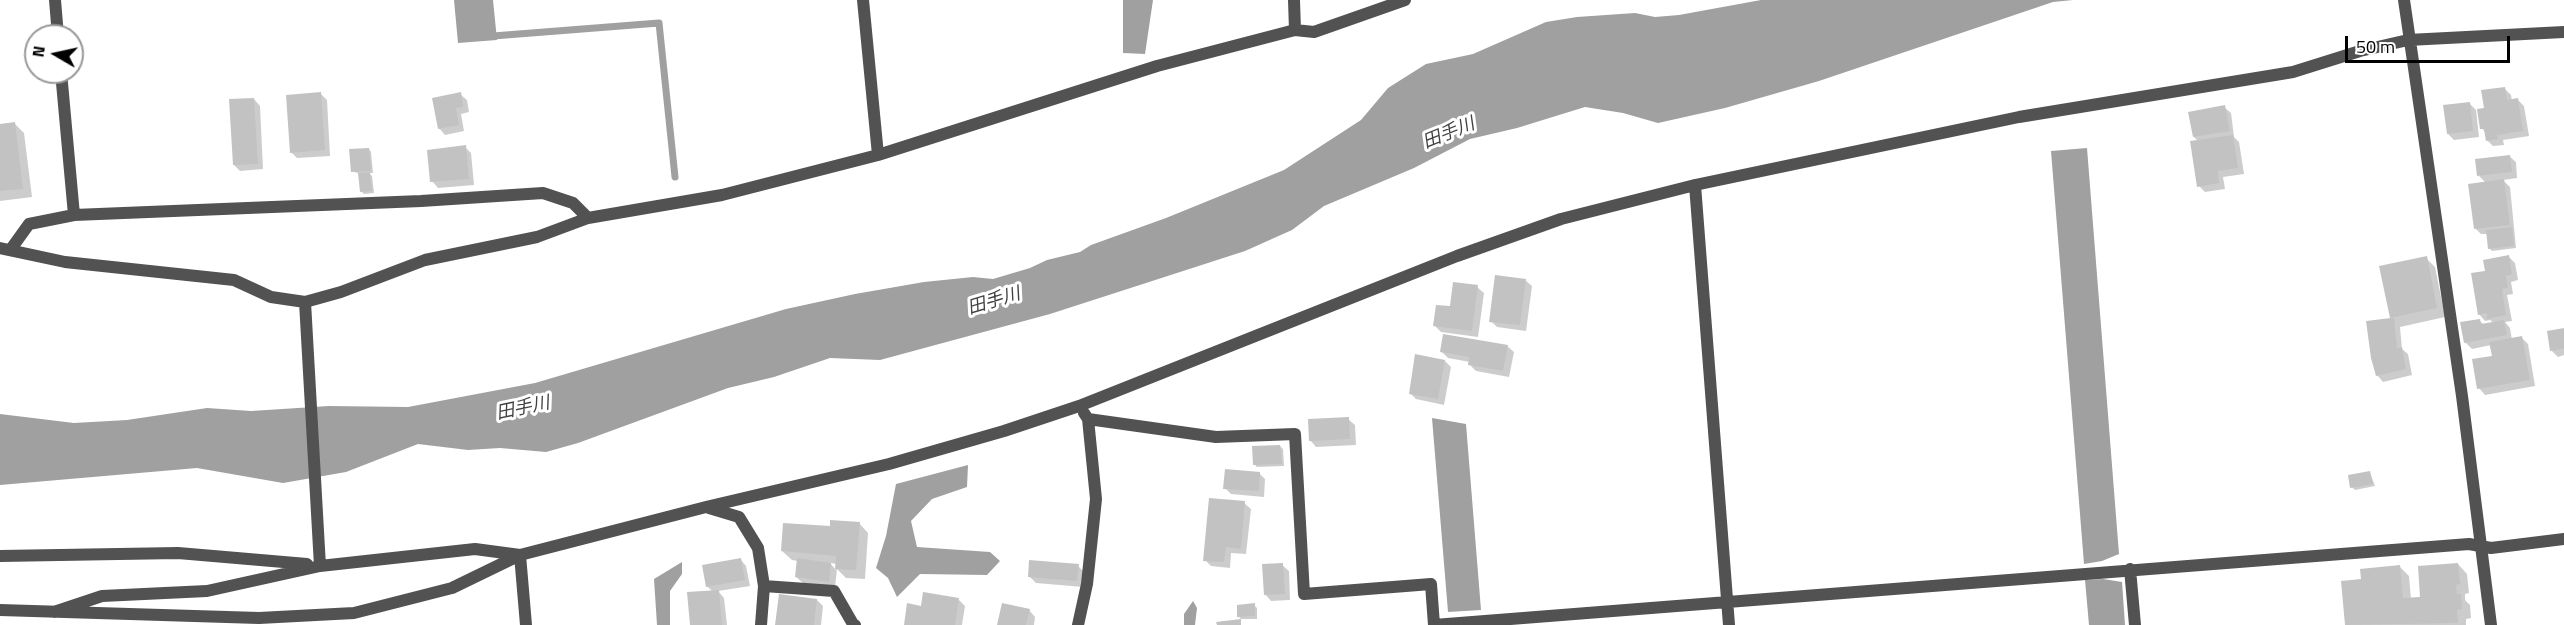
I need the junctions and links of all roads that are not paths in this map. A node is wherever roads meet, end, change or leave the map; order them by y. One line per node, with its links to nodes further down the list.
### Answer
1 (55, 0): 6 (street)
2 (863, 0): 11 (street)
3 (1294, 0): 7 (street)
4 (1405, 0): 7 (street)
5 (2404, 0): 9 (street)
6 (57, 24)
7 (1295, 30): 11 (street)
8 (2564, 32): 9 (street)
9 (2408, 40): 12 (street); 21 (street)
10 (62, 84): 13 (street)
11 (878, 155): 14 (street)
12 (1695, 185): 17 (street); 27 (street)
13 (74, 215): 14 (street); 15 (street)
14 (588, 218): 16 (street)
15 (5, 248): 16 (street)
16 (304, 302): 24 (street)
17 (1079, 406): 18 (street); 19 (street)
18 (1088, 419): 33 (street); 34 (street)
19 (706, 507): 22 (street); 26 (street)
20 (2564, 539): 21 (street)
21 (2482, 545): 25 (street); 37 (street)
22 (520, 555): 24 (street); 29 (street); 30 (street)
23 (0, 556): 24 (street)
24 (320, 566): 29 (street)
25 (2130, 569): 27 (street); 36 (street)
26 (764, 586): 31 (street); 32 (street)
27 (1727, 602): 34 (street); 35 (street)
28 (0, 610): 29 (street)
29 (54, 612)
30 (526, 625)
31 (761, 625)
32 (855, 625)
33 (1078, 625)
34 (1434, 625)
35 (1729, 625)
36 (2135, 625)
37 (2491, 625)

